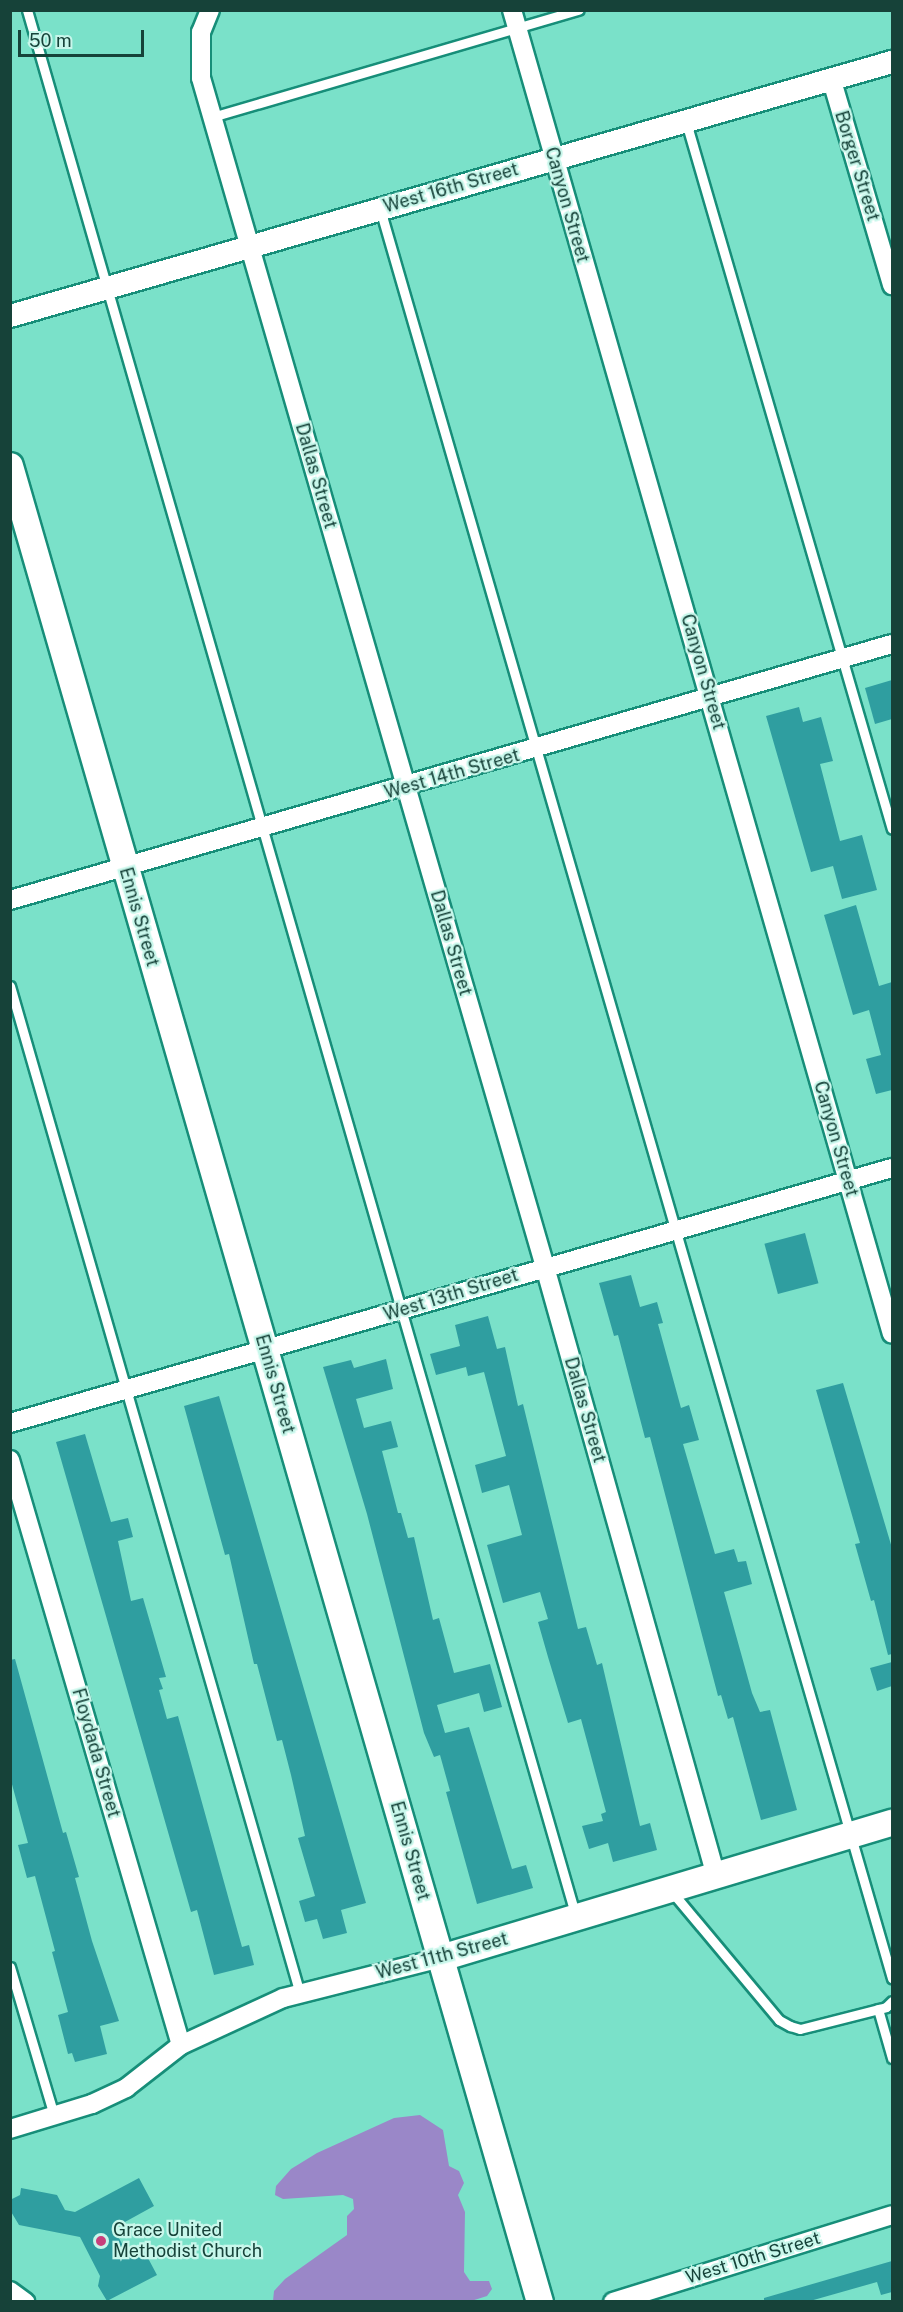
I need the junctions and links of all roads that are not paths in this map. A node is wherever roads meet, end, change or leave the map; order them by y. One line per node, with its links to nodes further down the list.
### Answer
1 (27, 10): 14 (lane)
2 (210, 10): 8 (street, Dallas Street)
3 (512, 10): 5 (street, Canyon Street)
4 (579, 10): 5 (lane)
5 (517, 29): 8 (lane); 10 (street, Canyon Street)
6 (892, 62): 7 (street, West 16th Street)
7 (832, 81): 9 (street, West 16th Street); 13 (street, Borger Street)
8 (212, 117): 12 (street, Dallas Street)
9 (686, 122): 10 (street, West 16th Street); 18 (lane)
10 (553, 159): 11 (street, West 16th Street); 19 (street, Canyon Street)
11 (380, 209): 12 (street, West 16th Street); 20 (lane)
12 (250, 246): 14 (street, West 16th Street); 21 (street, Dallas Street)
13 (892, 285)
14 (106, 288): 15 (street, West 16th Street); 22 (lane)
15 (10, 316)
16 (10, 466): 24 (main road, Ennis Street)
17 (892, 644): 18 (street, West 14th Street)
18 (841, 659): 19 (street, West 14th Street); 23 (lane)
19 (710, 698): 20 (street, West 14th Street); 28 (street, Canyon Street)
20 (538, 749): 21 (street, West 14th Street); 29 (lane)
21 (406, 788): 22 (street, West 14th Street); 30 (street, Dallas Street)
22 (264, 828): 24 (street, West 14th Street); 31 (lane)
23 (892, 829)
24 (124, 867): 25 (street, West 14th Street); 33 (main road, Ennis Street)
25 (10, 900)
26 (10, 986): 34 (lane)
27 (892, 1167): 28 (street, West 13th Street)
28 (848, 1180): 29 (street, West 13th Street); 32 (street, Canyon Street)
29 (675, 1229): 30 (street, West 13th Street); 38 (lane)
30 (545, 1267): 31 (street, West 13th Street); 39 (street, Dallas Street)
31 (403, 1309): 33 (street, West 13th Street); 41 (lane)
32 (892, 1334)
33 (266, 1350): 34 (street, West 13th Street); 42 (main road, Ennis Street)
34 (128, 1389): 35 (street, West 13th Street); 45 (lane)
35 (10, 1423)
36 (10, 1460): 48 (street, Floydada Street)
37 (892, 1823): 38 (main road, West 11th Street)
38 (851, 1835): 39 (main road, West 11th Street); 44 (lane)
39 (716, 1876): 40 (main road, West 11th Street)
40 (670, 1890): 41 (main road, West 11th Street); 47 (lane)
41 (577, 1918): 42 (main road, West 11th Street)
42 (441, 1958): 45 (street, West 11th Street); 55 (main road, Ennis Street)
43 (10, 1967): 50 (lane)
44 (892, 1978)
45 (300, 1994): 48 (street, West 11th Street)
46 (892, 2001): 47 (lane)
47 (878, 2009): 49 (lane)
48 (181, 2045): 50 (street, West 11th Street)
49 (892, 2058)
50 (54, 2116): 51 (street, West 11th Street)
51 (10, 2129)
52 (892, 2216): 56 (street, West 10th Street)
53 (10, 2291): 54 (street)
54 (25, 2301)
55 (540, 2301)
56 (613, 2301)

